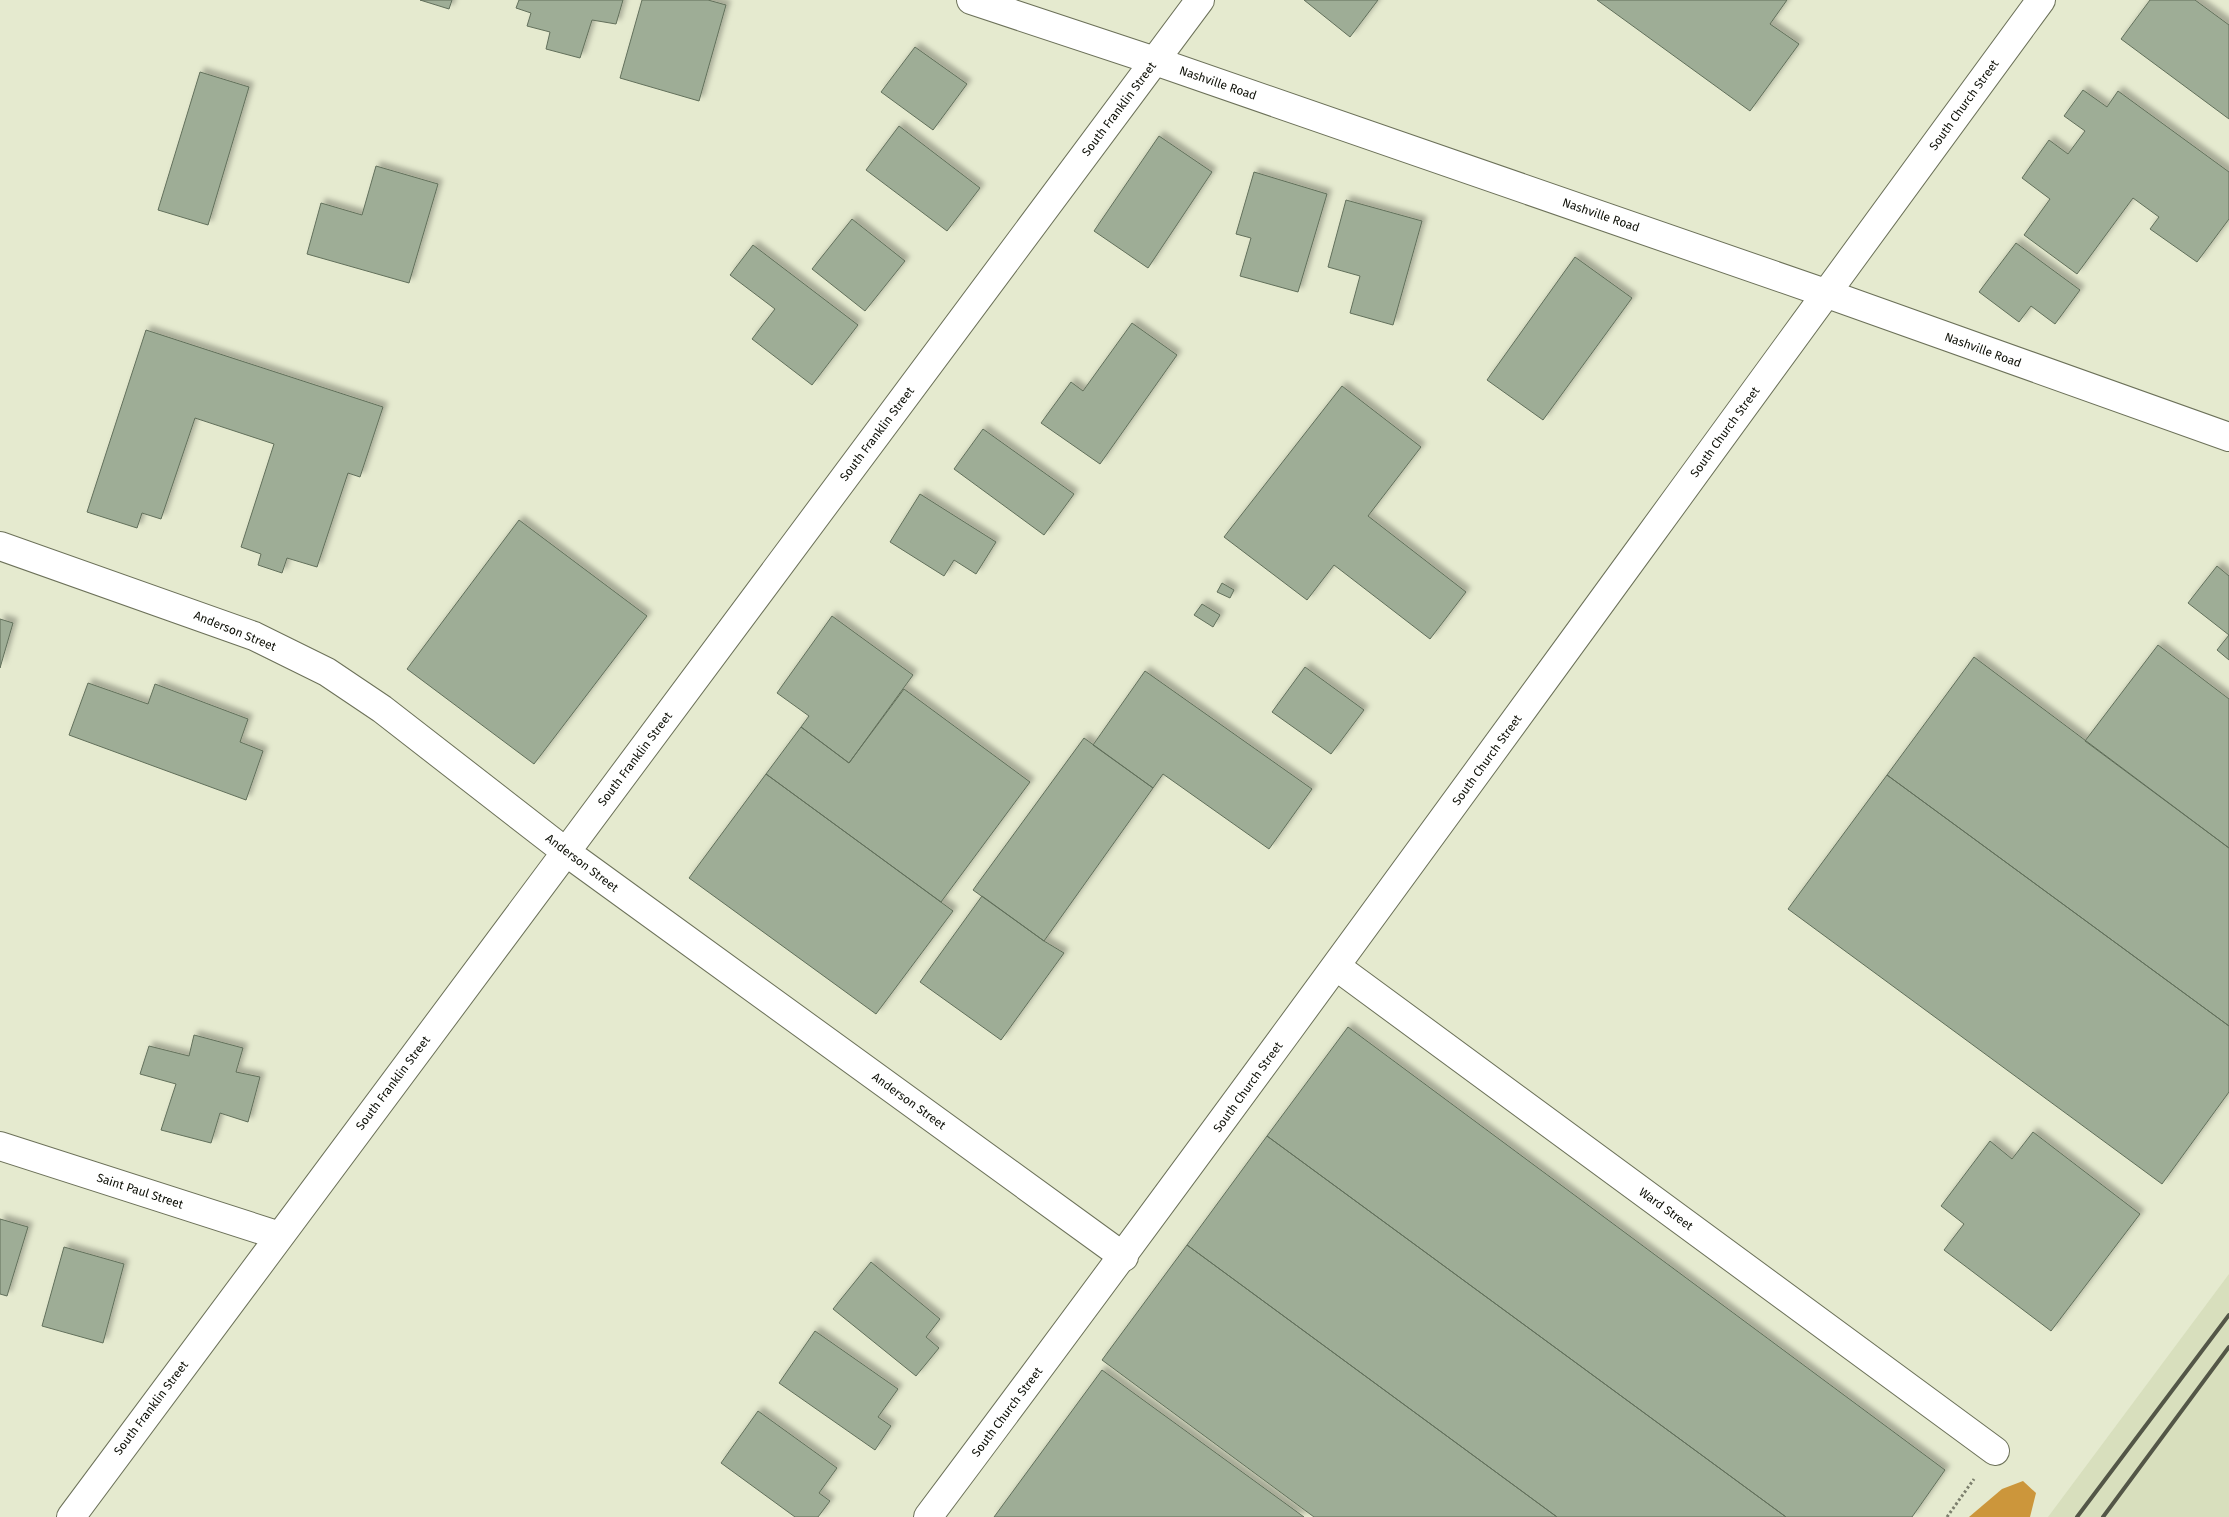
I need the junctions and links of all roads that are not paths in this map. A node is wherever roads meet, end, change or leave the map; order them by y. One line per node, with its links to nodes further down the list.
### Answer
1 (971, 0): 4 (street, Nashville Road)
2 (1200, 0): 4 (street, South Franklin Street)
3 (2041, 0): 5 (street, South Church Street)
4 (1155, 61): 5 (street, Nashville Road); 8 (street, South Franklin Street)
5 (1825, 294): 6 (street, Nashville Road); 9 (street, South Church Street)
6 (2229, 438)
7 (0, 546): 8 (street, Anderson Street)
8 (566, 852): 11 (street, South Franklin Street); 12 (street, Anderson Street)
9 (1336, 967): 12 (street, South Church Street); 13 (street, Ward Street)
10 (0, 1146): 11 (street, Saint Paul Street)
11 (280, 1236): 14 (street, South Franklin Street)
12 (1124, 1256): 15 (street, South Church Street)
13 (1994, 1451)
14 (70, 1517)
15 (928, 1517)

